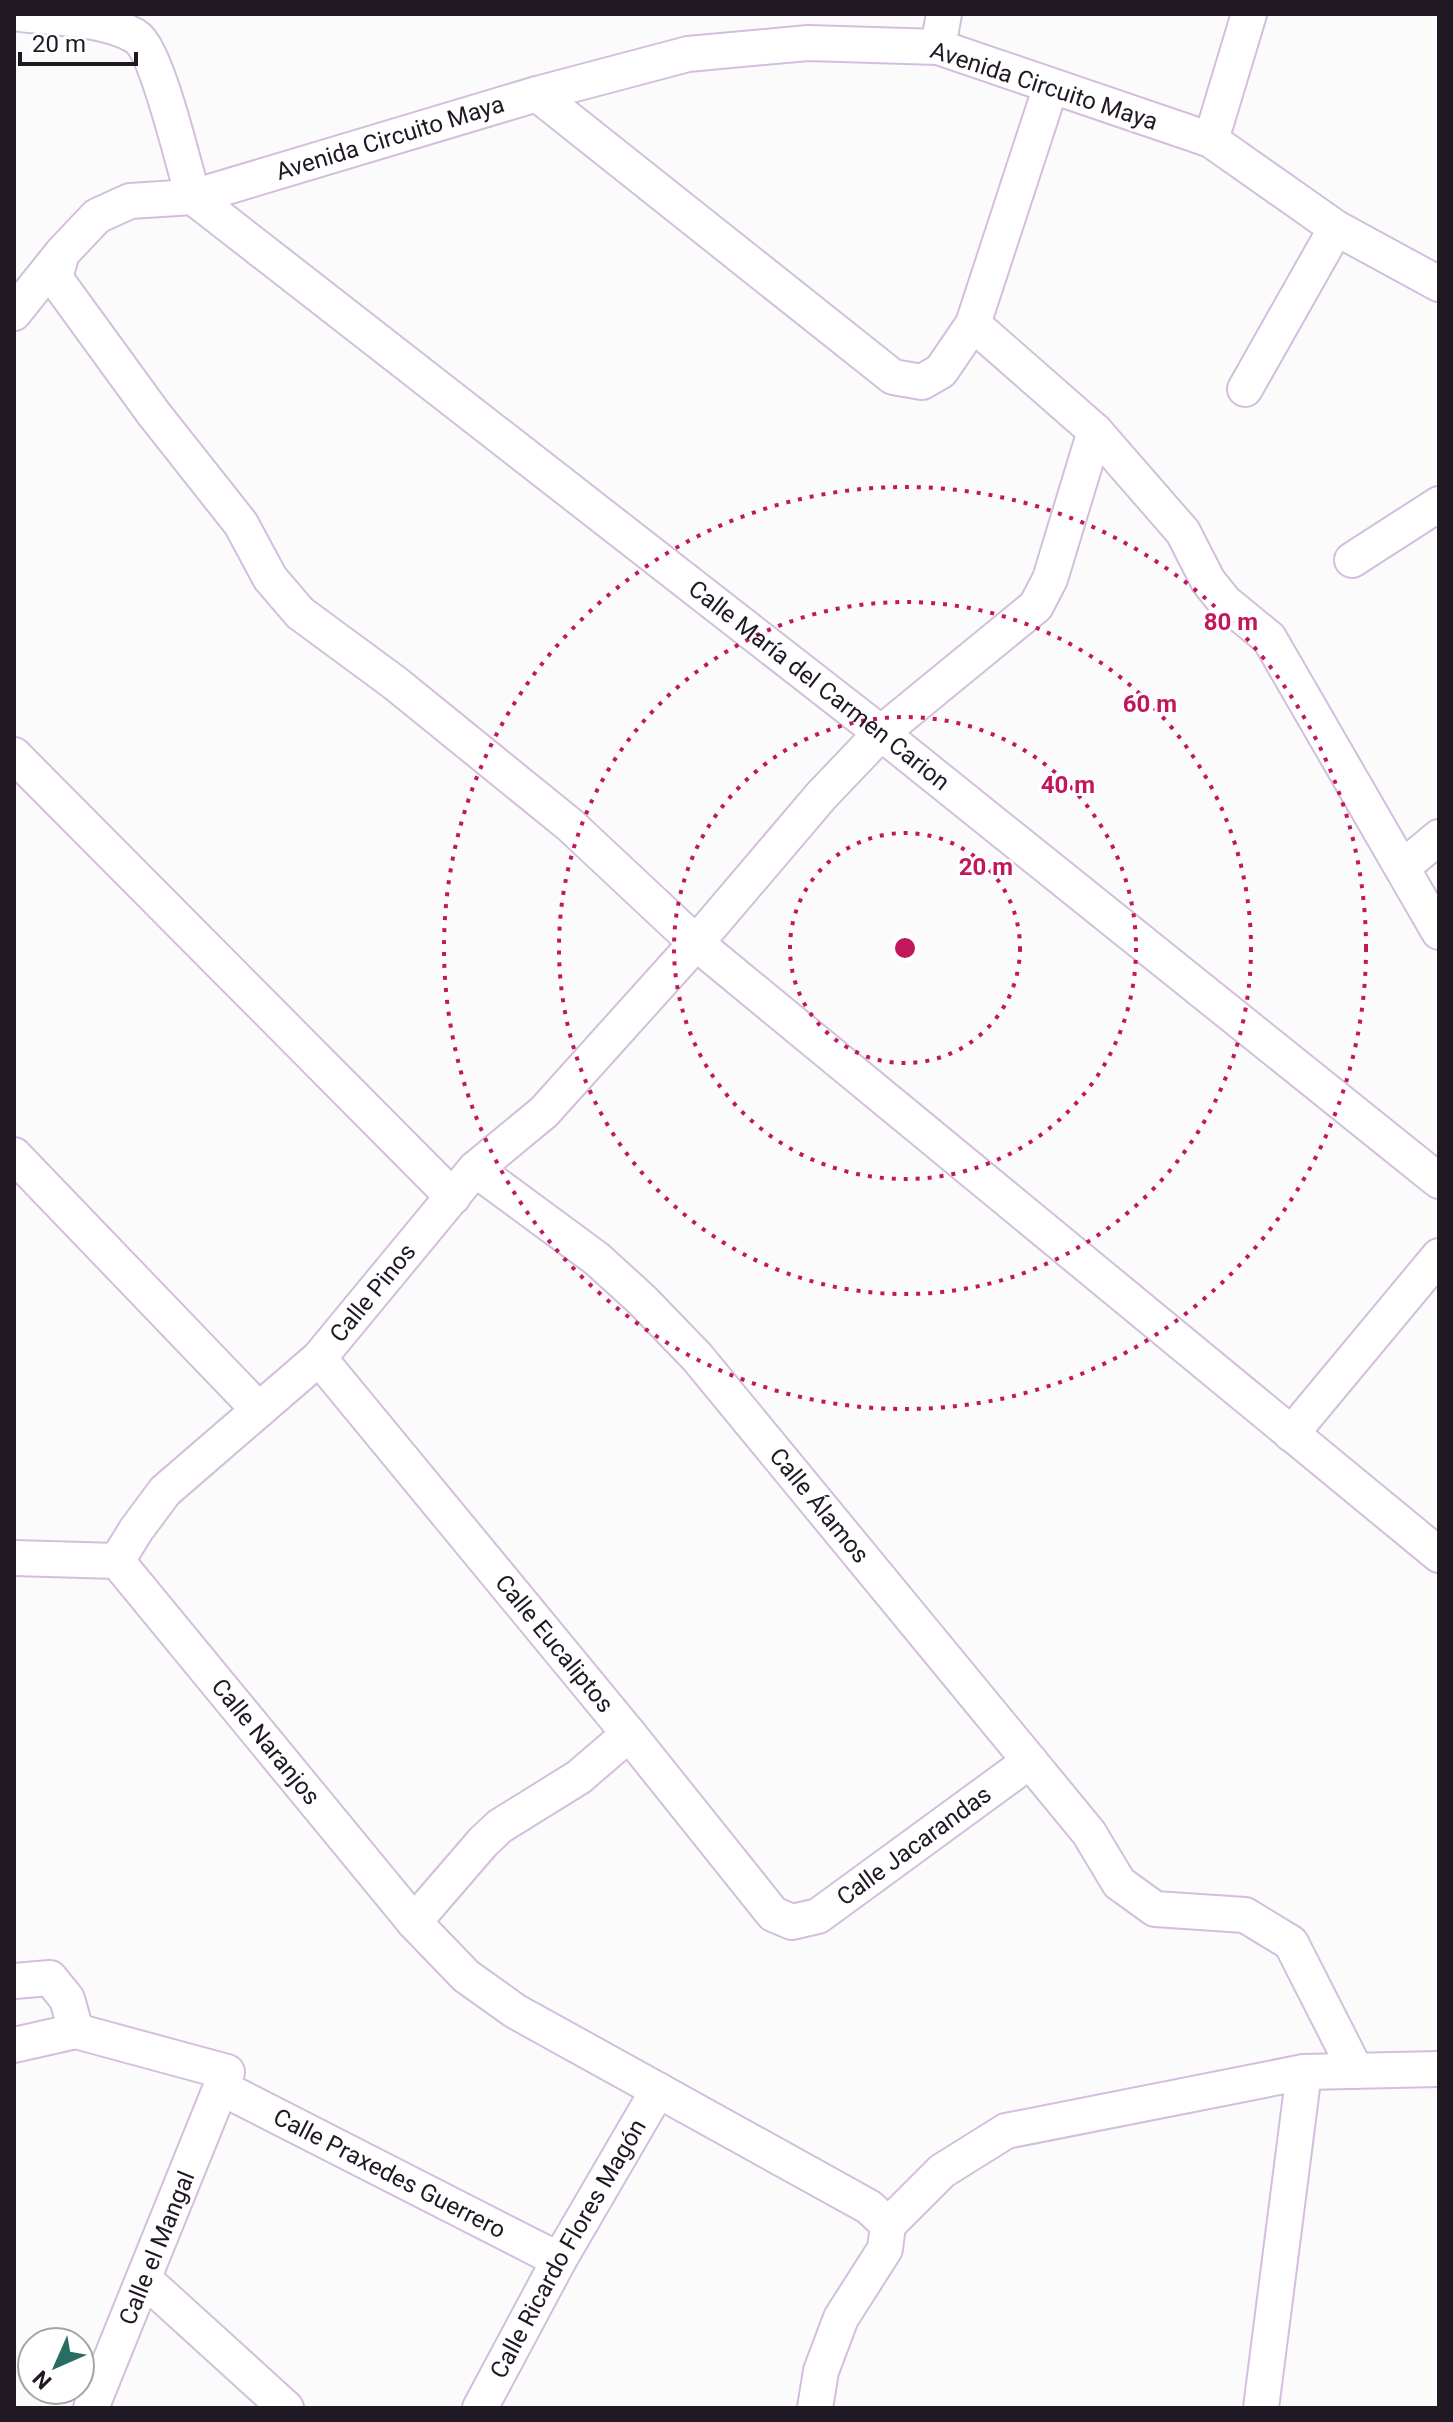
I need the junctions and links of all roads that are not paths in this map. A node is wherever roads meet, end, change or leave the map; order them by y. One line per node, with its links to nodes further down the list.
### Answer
1 (20, 14): 7 (street)
2 (1249, 14): 6 (street)
3 (941, 30): 4 (street, Avenida Circuito Maya); 5 (street, Avenida Circuito Maya)
4 (1051, 86): 6 (street, Avenida Circuito Maya); 12 (street)
5 (537, 94): 7 (street, Avenida Circuito Maya); 12 (street)
6 (1211, 140): 8 (street, Avenida Circuito Maya)
7 (193, 197): 9 (street, Avenida Circuito Maya); 17 (street, Calle María del Carmen Carion)
8 (1336, 228): 10 (street, Avenida Circuito Maya); 13 (street)
9 (62, 253): 11 (street, Avenida Circuito Maya); 22 (street)
10 (1439, 284)
11 (14, 313)
12 (973, 324): 14 (street)
13 (1245, 389)
14 (1095, 431): 17 (street, Calle Pinos); 20 (street)
15 (1439, 504): 16 (street)
16 (1352, 560)
17 (881, 733): 22 (street, Calle Pinos); 25 (street, Calle María del Carmen Carion)
18 (14, 755): 26 (street)
19 (1439, 837): 20 (street)
20 (1403, 867): 21 (street)
21 (1439, 932)
22 (696, 943): 24 (street, Calle Pinos); 30 (street)
23 (14, 1155): 29 (street)
24 (475, 1169): 26 (street, Calle Pinos); 35 (street, Calle Álamos)
25 (1439, 1181)
26 (453, 1197): 28 (street, Calle Pinos)
27 (1439, 1256): 30 (street)
28 (319, 1358): 29 (street, Calle Pinos); 34 (street, Calle Eucaliptos)
29 (259, 1410): 33 (street, Calle Pinos)
30 (1291, 1434): 31 (street)
31 (1439, 1555)
32 (14, 1558): 33 (street)
33 (117, 1561): 36 (street, Calle Naranjos)
34 (629, 1734): 36 (street); 37 (street, Calle Eucaliptos)
35 (1030, 1761): 37 (street, Calle Jacarandas); 42 (street, Calle Álamos)
36 (414, 1922): 45 (street, Calle Naranjos)
37 (792, 1922)
38 (14, 1981): 39 (street)
39 (76, 2031): 40 (street); 44 (street)
40 (14, 2045)
41 (1439, 2069): 42 (street)
42 (1356, 2071): 43 (street)
43 (1304, 2072): 46 (street); 53 (street)
44 (222, 2088): 47 (street, Calle Praxedes Guerrero); 48 (street, Calle el Mangal)
45 (658, 2090): 46 (street, Calle Naranjos); 47 (street, Calle Ricardo Flores Magón)
46 (888, 2225): 52 (street)
47 (559, 2260): 51 (street, Calle Ricardo Flores Magón)
48 (144, 2279): 49 (street, Calle el Mangal); 50 (street)
49 (91, 2408)
50 (286, 2408)
51 (480, 2408)
52 (815, 2408)
53 (1261, 2408)

